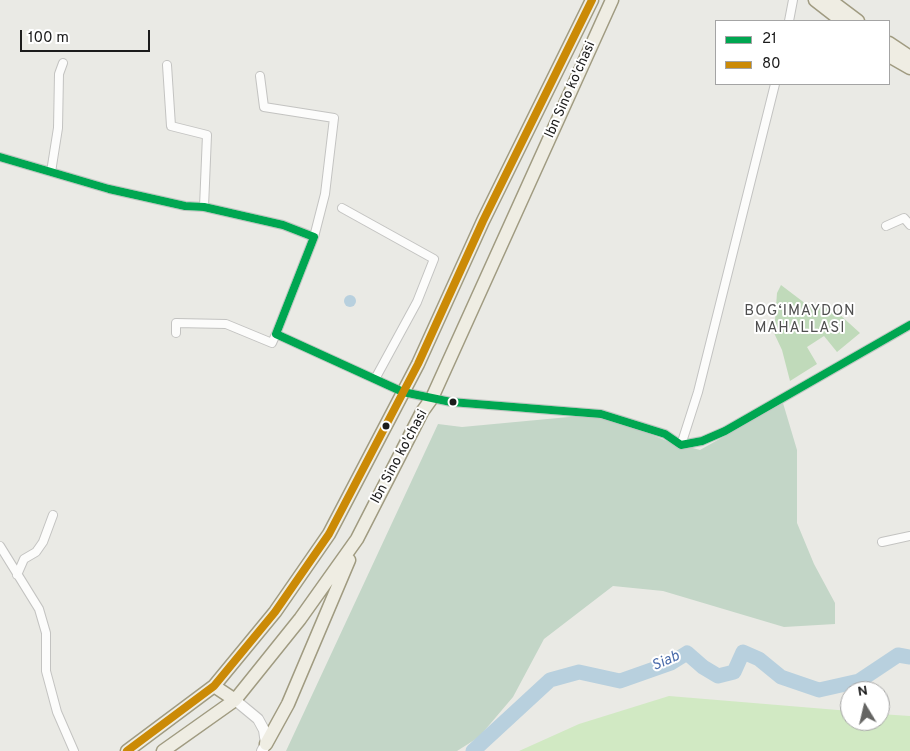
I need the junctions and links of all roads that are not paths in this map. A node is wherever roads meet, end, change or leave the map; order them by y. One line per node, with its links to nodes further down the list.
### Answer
1 (592, 0): 28 (main road, Ibn Sino ko'chasi)
2 (612, 0): 29 (main road, Ibn Sino ko'chasi)
3 (793, 0): 6 (street)
4 (815, 0): 7 (main road)
5 (830, 0): 8 (main road)
6 (789, 20)
7 (841, 20)
8 (857, 20)
9 (890, 44): 11 (main road)
10 (890, 57): 14 (main road)
11 (910, 57)
12 (63, 63): 18 (street)
13 (167, 65): 19 (street)
14 (910, 68)
15 (260, 76): 23 (street)
16 (774, 85): 30 (street)
17 (0, 157): 18 (street)
18 (51, 172): 19 (street)
19 (204, 207): 23 (street)
20 (342, 208): 27 (street)
21 (910, 225): 22 (street)
22 (886, 226)
23 (314, 237): 26 (street)
24 (910, 325): 30 (street)
25 (176, 333): 26 (street)
26 (276, 334): 27 (street)
27 (375, 379): 28 (street)
28 (403, 392): 29 (street); 37 (main road, Ibn Sino ko'chasi)
29 (432, 398): 30 (street); 33 (main road, Ibn Sino ko'chasi)
30 (681, 445)
31 (53, 515): 36 (street)
32 (910, 536): 34 (street)
33 (357, 539): 38 (main road, Ibn Sino ko'chasi); 39 (main road)
34 (882, 542)
35 (0, 546): 36 (street)
36 (17, 575): 40 (street)
37 (214, 686): 38 (main road); 41 (main road, Ibn Sino ko'chasi)
38 (234, 700): 39 (street); 42 (main road, Ibn Sino ko'chasi)
39 (264, 748)
40 (74, 751)
41 (127, 751)
42 (163, 751)

